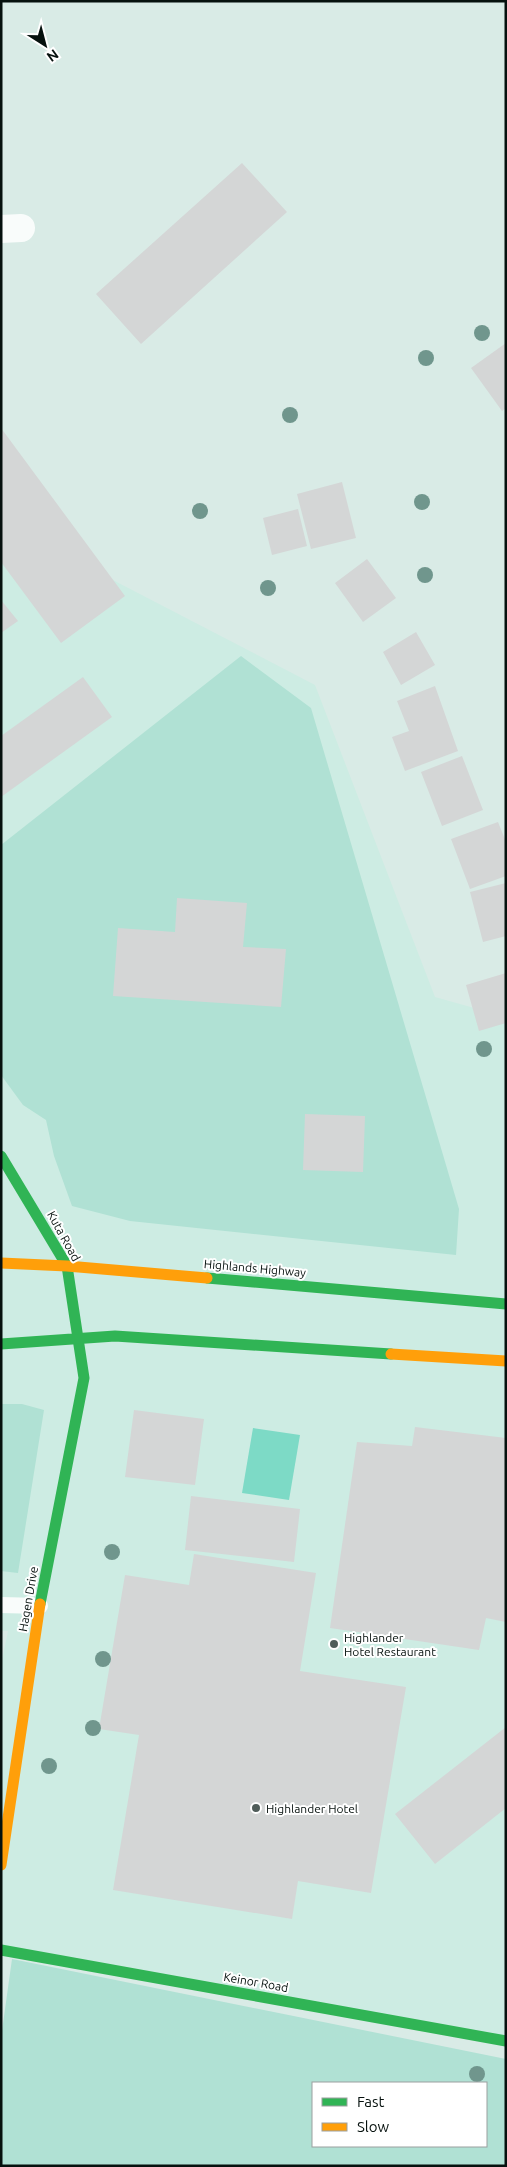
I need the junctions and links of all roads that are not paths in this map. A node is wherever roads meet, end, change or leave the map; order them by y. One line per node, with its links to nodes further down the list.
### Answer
1 (1, 1156): 3 (street, Kuta Road)
2 (1, 1263): 3 (street, Highlands Highway)
3 (66, 1266): 4 (street, Highlands Highway); 5 (street, Kuta Road)
4 (506, 1304)
5 (78, 1338): 6 (street); 7 (street); 9 (street, Hagen Drive)
6 (1, 1344)
7 (506, 1361)
8 (1, 1605): 9 (lane)
9 (40, 1606): 10 (street, Hagen Drive)
10 (1, 1866)
11 (1, 1950): 12 (street, Keinor Road)
12 (506, 2041)

